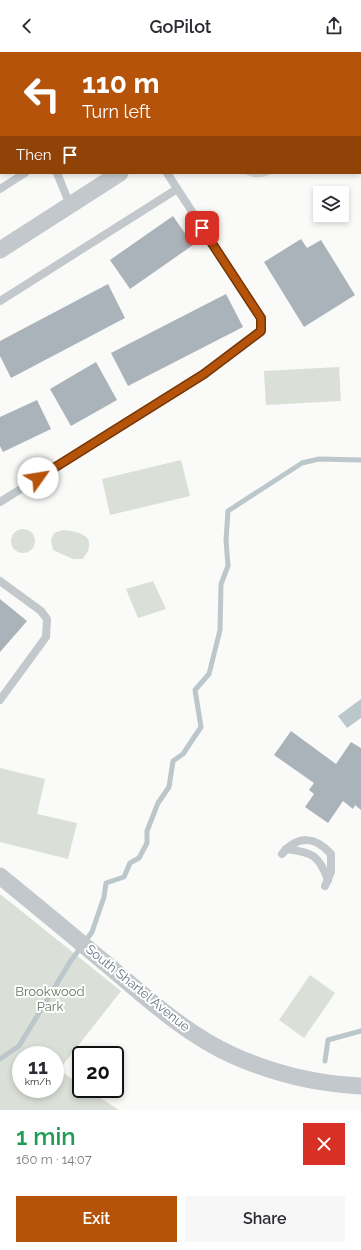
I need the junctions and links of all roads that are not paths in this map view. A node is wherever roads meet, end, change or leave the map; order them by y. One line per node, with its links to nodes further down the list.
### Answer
1 (22, 174): 5 (lane)
2 (57, 174): 7 (lane)
3 (118, 174): 7 (street)
4 (168, 174): 6 (lane)
5 (0, 189)
6 (177, 190): 9 (lane); 10 (lane)
7 (70, 206): 8 (street)
8 (0, 250)
9 (0, 301)
10 (0, 502)
11 (0, 581): 12 (lane)
12 (0, 700)
13 (284, 852): 13 (lane)
14 (0, 876): 15 (street, South Shartel Avenue)
15 (361, 1086)

